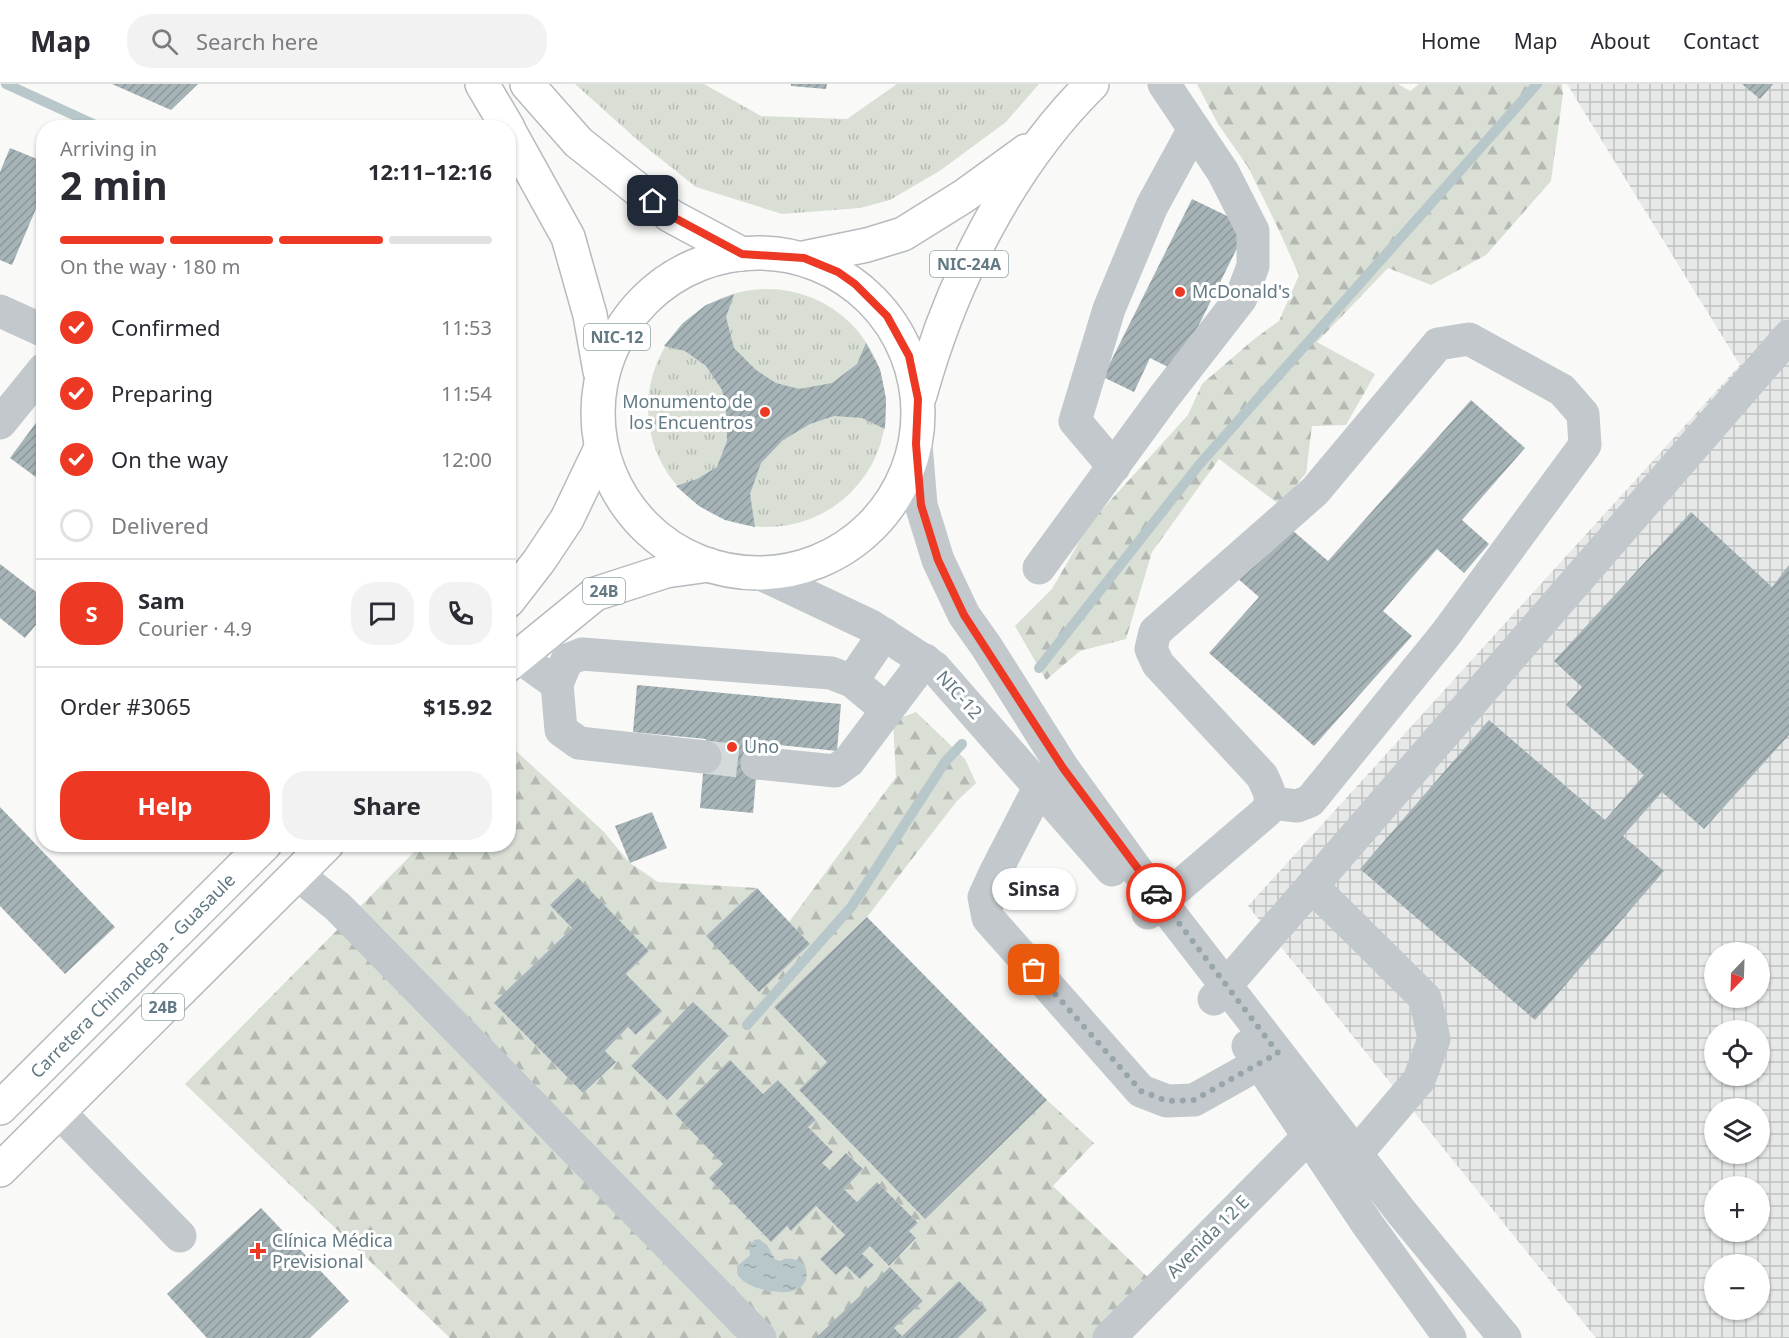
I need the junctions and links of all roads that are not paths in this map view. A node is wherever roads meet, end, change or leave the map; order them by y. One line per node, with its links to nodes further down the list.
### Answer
1 (482, 84): 5 (highway, NIC-12)
2 (527, 84): 9 (highway, NIC-12)
3 (1164, 84): 6 (street)
4 (1087, 86): 7 (highway, NIC-24A)
5 (503, 120)
6 (1194, 129): 20 (street); 20 (street)
7 (1042, 140): 10 (highway, NIC-24A); 16 (highway, NIC-24A)
8 (516, 143): 14 (highway, NIC-12)
9 (742, 254): 10 (highway, NIC-12); 14 (highway, NIC-12)
10 (804, 258): 16 (highway, NIC-12)
11 (0, 311): 12 (street)
12 (36, 327)
13 (1786, 349): 39 (street)
14 (600, 371): 19 (highway, NIC-12)
15 (36, 379): 17 (street)
16 (918, 399): 18 (highway, NIC-12)
17 (0, 423)
18 (916, 444): 23 (highway, NIC-12); 34 (street)
19 (601, 448): 21 (highway, NIC-12); 24 (highway)
20 (1114, 467): 22 (street)
21 (709, 565): 23 (highway, NIC-12); 26 (highway, 24B)
22 (1039, 568)
23 (765, 576): 25 (street, NIC-12)
24 (516, 591)
25 (884, 634): 27 (street, NIC-12); 29 (street)
26 (516, 658)
27 (925, 660): 31 (street); 34 (street, NIC-12)
28 (516, 662): 30 (street)
29 (852, 681): 30 (street); 31 (street)
30 (557, 684): 32 (street)
31 (887, 710): 33 (street)
32 (705, 757)
33 (757, 763)
34 (1052, 777): 40 (street); 42 (street)
35 (1271, 803): 35 (street); 40 (street)
36 (257, 852): 43 (highway, Carretera Chinandega - Guasaule / 24B)
37 (319, 852): 38 (highway, 24B)
38 (297, 874): 44 (highway, 24B); 49 (street)
39 (1313, 887): 41 (street); 46 (street)
40 (1155, 907): 41 (street)
41 (1220, 992): 42 (street)
42 (1269, 1059): 45 (street)
43 (0, 1108)
44 (59, 1112): 47 (highway, 24B); 48 (street)
45 (1318, 1127): 46 (street); 50 (street, Avenida 12 E); 51 (street)
46 (1356, 1154): 52 (street)
47 (0, 1170)
48 (180, 1236)
49 (760, 1338)
50 (1109, 1338)
51 (1450, 1338)
52 (1505, 1338)

